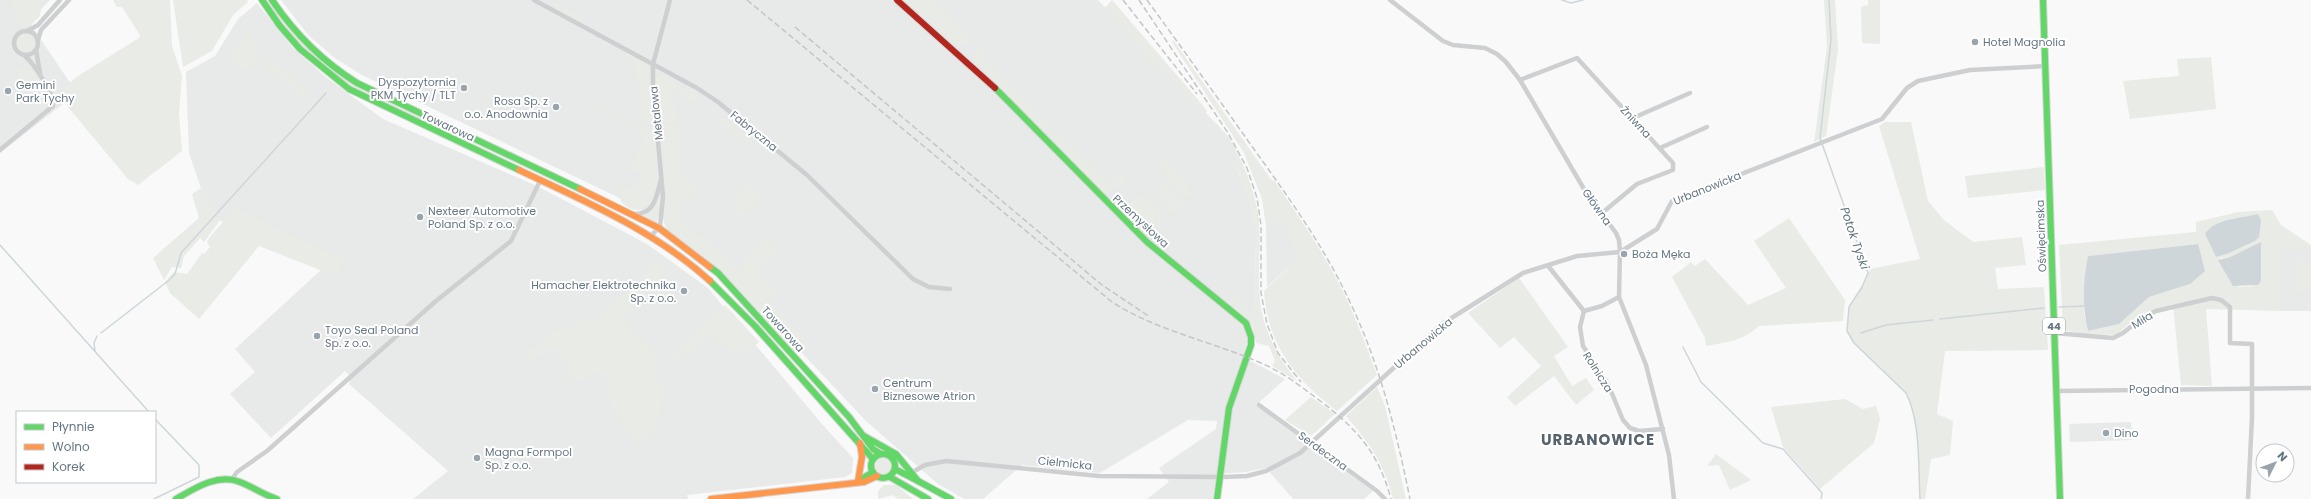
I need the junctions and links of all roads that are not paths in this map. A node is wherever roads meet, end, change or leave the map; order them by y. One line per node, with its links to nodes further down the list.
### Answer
1 (60, 0): 10 (street)
2 (69, 0): 11 (street)
3 (262, 0): 22 (main road, Towarowa)
4 (272, 0): 21 (main road, Towarowa)
5 (534, 0): 14 (street, Fabryczna)
6 (670, 0): 14 (street, Metalowa)
7 (898, 0): 52 (main road, Przemysłowa)
8 (1390, 0): 17 (street, Główna)
9 (2043, 0): 15 (main road, Oświęcimska / 44)
10 (27, 31): 11 (street); 13 (street)
11 (38, 40): 12 (street)
12 (36, 50): 13 (street); 16 (street)
13 (25, 56): 16 (street)
14 (653, 64): 25 (street, Metalowa); 33 (street, Fabryczna)
15 (2046, 66): 31 (street, Urbanowicka); 36 (main road, Oświęcimska / 44)
16 (42, 78): 24 (street)
17 (1520, 80): 19 (street, Żniwna); 27 (street, Główna)
18 (1690, 93): 19 (street)
19 (1633, 118): 23 (street, Żniwna)
20 (1707, 127): 23 (street)
21 (468, 137): 22 (main road); 28 (main road, Towarowa)
22 (465, 145): 26 (main road, Towarowa)
23 (1660, 148): 27 (street, Żniwna)
24 (0, 150)
25 (662, 178): 28 (street); 29 (street, Metalowa)
26 (540, 181): 30 (main road, Towarowa); 53 (street)
27 (1602, 213): 31 (street, Główna)
28 (632, 214): 29 (main road, Towarowa)
29 (659, 228): 30 (street); 42 (main road, Towarowa)
30 (652, 235): 44 (main road, Towarowa)
31 (1620, 252): 32 (street, Urbanowicka); 34 (street, Główna)
32 (1549, 267): 35 (street); 43 (street, Urbanowicka)
33 (950, 289)
34 (1619, 296): 35 (street); 41 (street, Główna)
35 (1584, 311): 41 (street, Rolnicza)
36 (2054, 333): 37 (street, Miła); 39 (main road, Oświęcimska / 44)
37 (2252, 388): 38 (street, Pogodna); 39 (street, Pogodna); 66 (street)
38 (2311, 388)
39 (2056, 391): 48 (main road, Oświęcimska / 44)
40 (1259, 405): 43 (street, Serdeczna)
41 (1663, 429): 63 (street, Główna)
42 (863, 436): 45 (main road, Towarowa); 49 (main road)
43 (1310, 442): 52 (street, Urbanowicka); 62 (street, Serdeczna)
44 (860, 443): 46 (main road, Towarowa); 54 (main road)
45 (881, 454): 46 (main road); 47 (main road)
46 (873, 459): 50 (main road)
47 (895, 469): 51 (main road); 55 (main road)
48 (2060, 471): 64 (main road, Oświęcimska / 44); 65 (main road, Oświęcimska / 44)
49 (911, 473): 52 (street, Cielmicka); 55 (main road)
50 (875, 474): 51 (main road); 54 (main road)
51 (890, 477): 59 (main road)
52 (1219, 477): 61 (main road, Przemysłowa)
53 (232, 479): 56 (main road); 57 (main road)
54 (858, 481): 58 (main road)
55 (918, 481): 60 (main road)
56 (176, 499)
57 (277, 499)
58 (711, 499)
59 (928, 499)
60 (951, 499)
61 (1217, 499)
62 (1385, 499)
63 (1674, 499)
64 (2060, 499)
65 (2066, 499)
66 (2248, 499)

